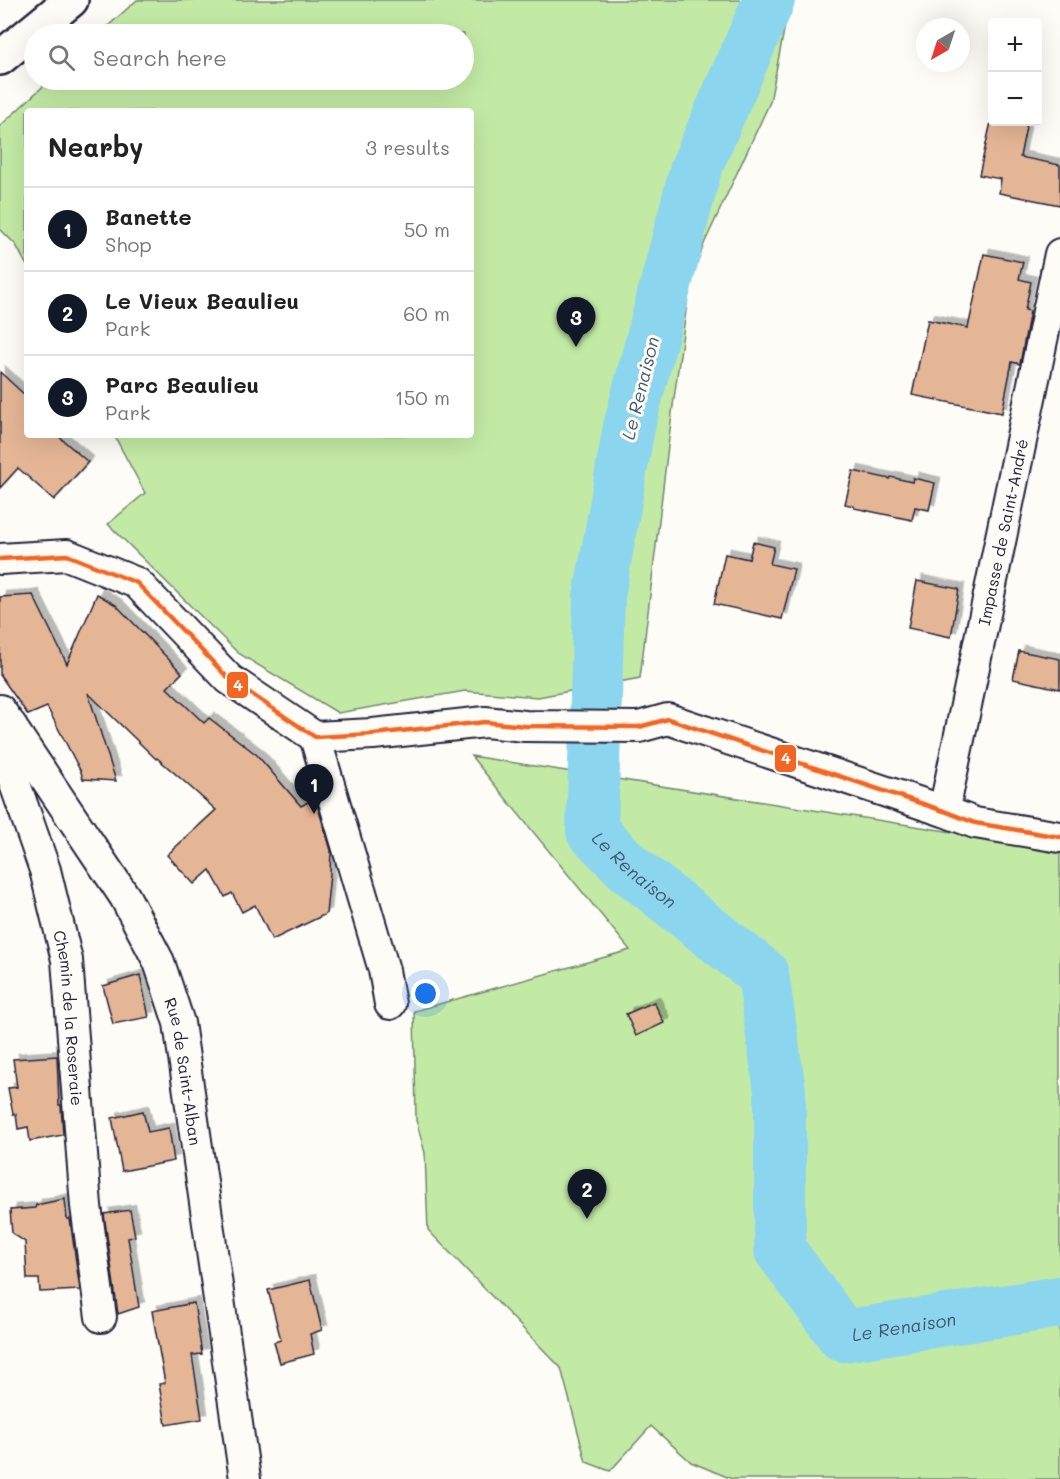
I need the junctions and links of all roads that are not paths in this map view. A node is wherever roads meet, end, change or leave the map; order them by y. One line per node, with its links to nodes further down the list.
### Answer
1 (71, 0): 2 (main road)
2 (42, 24)
3 (24, 38): 4 (main road)
4 (0, 58)
5 (1060, 254): 9 (street, Impasse de Saint-André)
6 (0, 559): 8 (street)
7 (5, 718): 13 (street, Chemin de la Roseraie); 14 (street, Rue de Saint-Alban)
8 (315, 737): 9 (street); 12 (street)
9 (944, 811): 10 (street); 11 (street)
10 (1060, 824)
11 (1060, 837)
12 (390, 1004)
13 (101, 1317)
14 (245, 1479)

